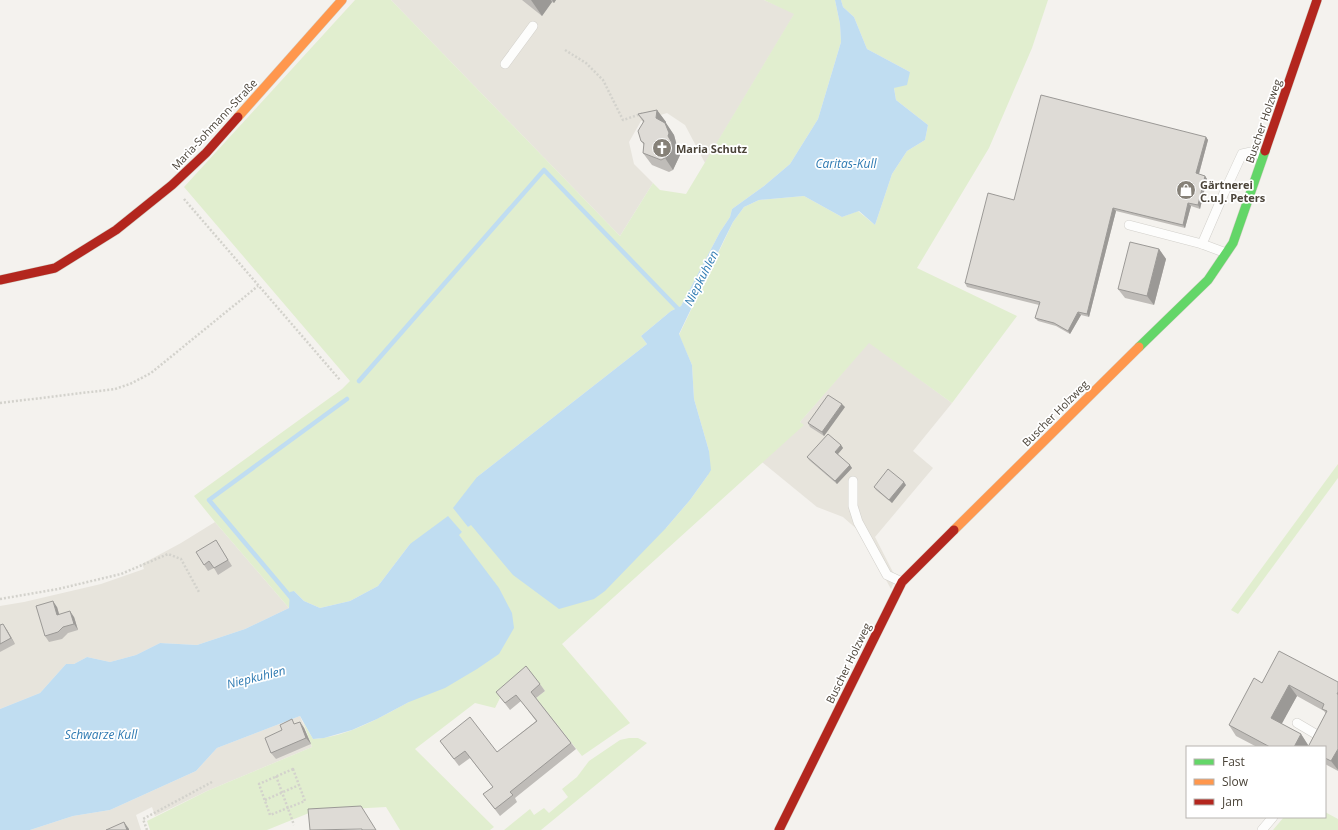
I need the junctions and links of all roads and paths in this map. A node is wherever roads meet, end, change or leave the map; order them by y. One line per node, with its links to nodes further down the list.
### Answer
1 (342, 0): 8 (street, Maria-Sohmann-Straße)
2 (1317, 0): 7 (street, Buscher Holzweg)
3 (533, 26): 5 (lane)
4 (565, 50): 6 (path)
5 (505, 64)
6 (650, 119)
7 (1263, 156): 10 (lane); 11 (street, Buscher Holzweg)
8 (172, 185): 12 (street, Maria-Sohmann-Straße); 13 (path)
9 (1129, 225): 10 (lane)
10 (1202, 244): 11 (lane)
11 (1226, 253): 17 (street, Buscher Holzweg)
12 (0, 280)
13 (258, 286): 14 (path); 15 (path)
14 (340, 380)
15 (0, 403)
16 (853, 481): 17 (lane)
17 (902, 582): 31 (street, Buscher Holzweg)
18 (199, 592): 19 (path)
19 (0, 599)
20 (1297, 723): 21 (lane)
21 (1314, 746)
22 (276, 776): 24 (path); 25 (path); 26 (path)
23 (212, 782): 30 (path)
24 (299, 785): 25 (path); 27 (path)
25 (282, 792): 26 (path); 27 (path)
26 (265, 800): 27 (path)
27 (288, 808): 29 (path)
28 (1271, 818): 32 (lane)
29 (294, 825)
30 (147, 830)
31 (779, 830)
32 (1262, 830)

